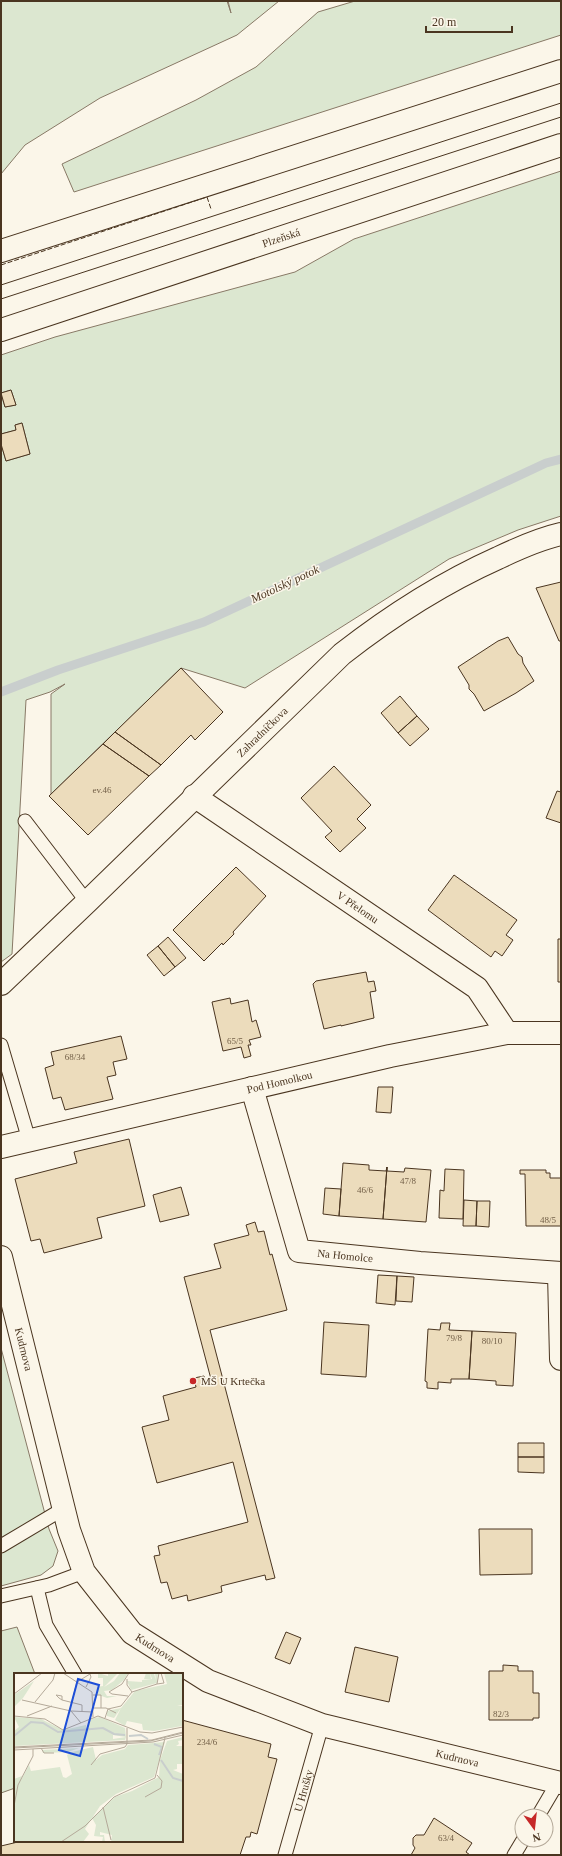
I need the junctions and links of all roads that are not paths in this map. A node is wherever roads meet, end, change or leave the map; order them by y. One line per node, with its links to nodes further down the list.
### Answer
1 (561, 71): 3 (street)
2 (561, 145): 4 (street, Plzeňská)
3 (1, 251)
4 (1, 330)
5 (561, 534): 6 (street, Zahradníčkova)
6 (194, 796): 8 (street, Zahradníčkova); 10 (street, V Přelomu)
7 (25, 821): 8 (lane)
8 (87, 902): 9 (street, Zahradníčkova)
9 (1, 984)
10 (507, 1033): 11 (street, Pod Homolkou); 13 (street, Pod Homolkou)
11 (561, 1033)
12 (1, 1045): 14 (lane)
13 (252, 1088): 14 (street, Pod Homolkou); 17 (street, Na Homolce)
14 (29, 1140): 15 (street, Pod Homolkou)
15 (1, 1147)
16 (1, 1257): 19 (street, Kudrnova)
17 (560, 1273): 18 (street)
18 (561, 1359)
19 (63, 1509): 20 (lane); 21 (street, Kudrnova)
20 (1, 1546)
21 (84, 1572): 22 (lane); 25 (street, Kudrnova)
22 (37, 1588): 23 (lane); 24 (lane)
23 (1, 1596)
24 (74, 1673)
25 (322, 1726): 26 (street, Kudrnova); 28 (lane, U Hrušky)
26 (560, 1777): 27 (lane)
27 (543, 1808)
28 (285, 1855)

